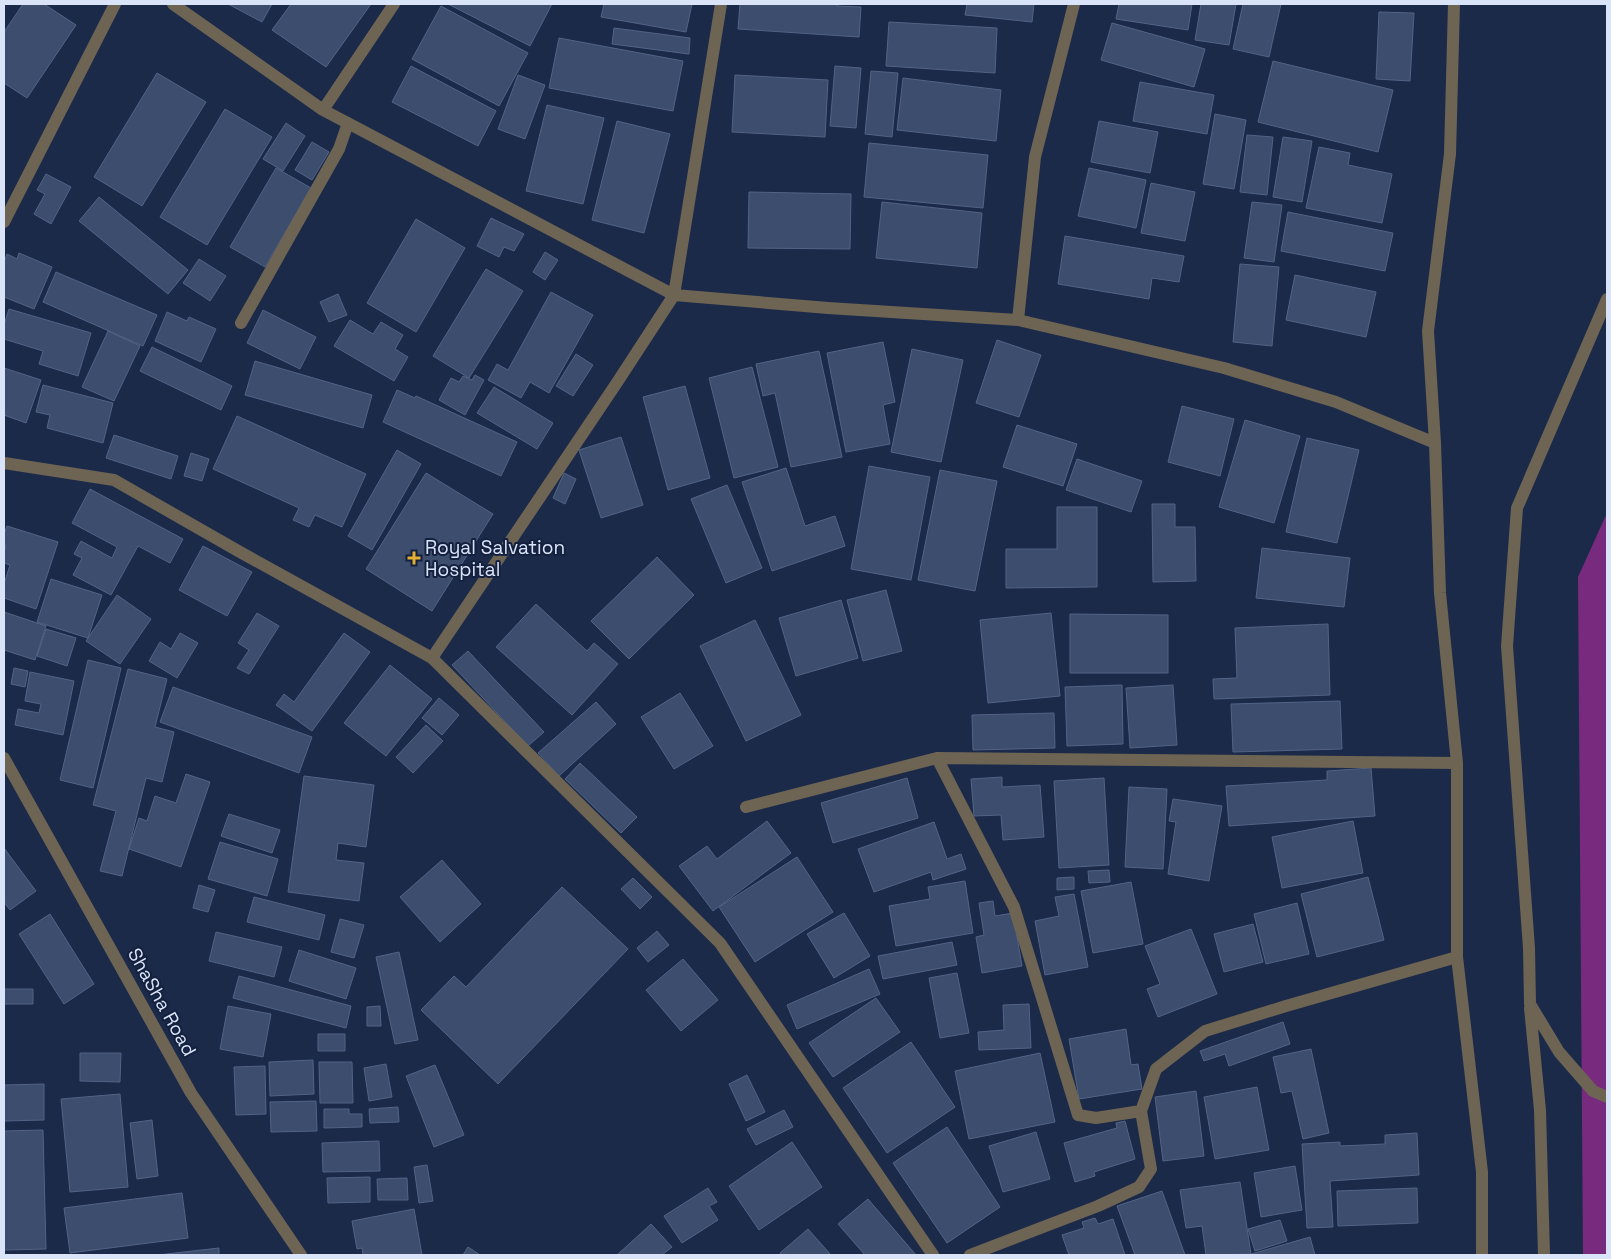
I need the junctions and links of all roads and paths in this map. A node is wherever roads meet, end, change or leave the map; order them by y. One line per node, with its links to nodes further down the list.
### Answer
1 (115, 4): 9 (street)
2 (173, 4): 7 (street)
3 (394, 4): 7 (street)
4 (722, 4): 10 (street)
5 (1074, 4): 12 (street)
6 (1454, 4): 14 (street)
7 (323, 110): 8 (street)
8 (348, 123): 10 (street); 13 (street)
9 (4, 222)
10 (674, 295): 12 (street); 16 (street)
11 (1607, 299): 22 (street)
12 (1018, 320): 14 (street)
13 (241, 323)
14 (1435, 443): 19 (street)
15 (4, 463): 16 (street)
16 (432, 658): 26 (street)
17 (4, 758): 25 (street, ShaSha Road)
18 (937, 758): 19 (street); 20 (street); 24 (street)
19 (1457, 763): 21 (street)
20 (746, 807)
21 (1457, 957): 24 (street); 28 (street)
22 (1530, 1004): 23 (street); 29 (street)
23 (1607, 1097)
24 (1140, 1111): 27 (street)
25 (301, 1255)
26 (933, 1255)
27 (970, 1255)
28 (1482, 1255)
29 (1544, 1255)

